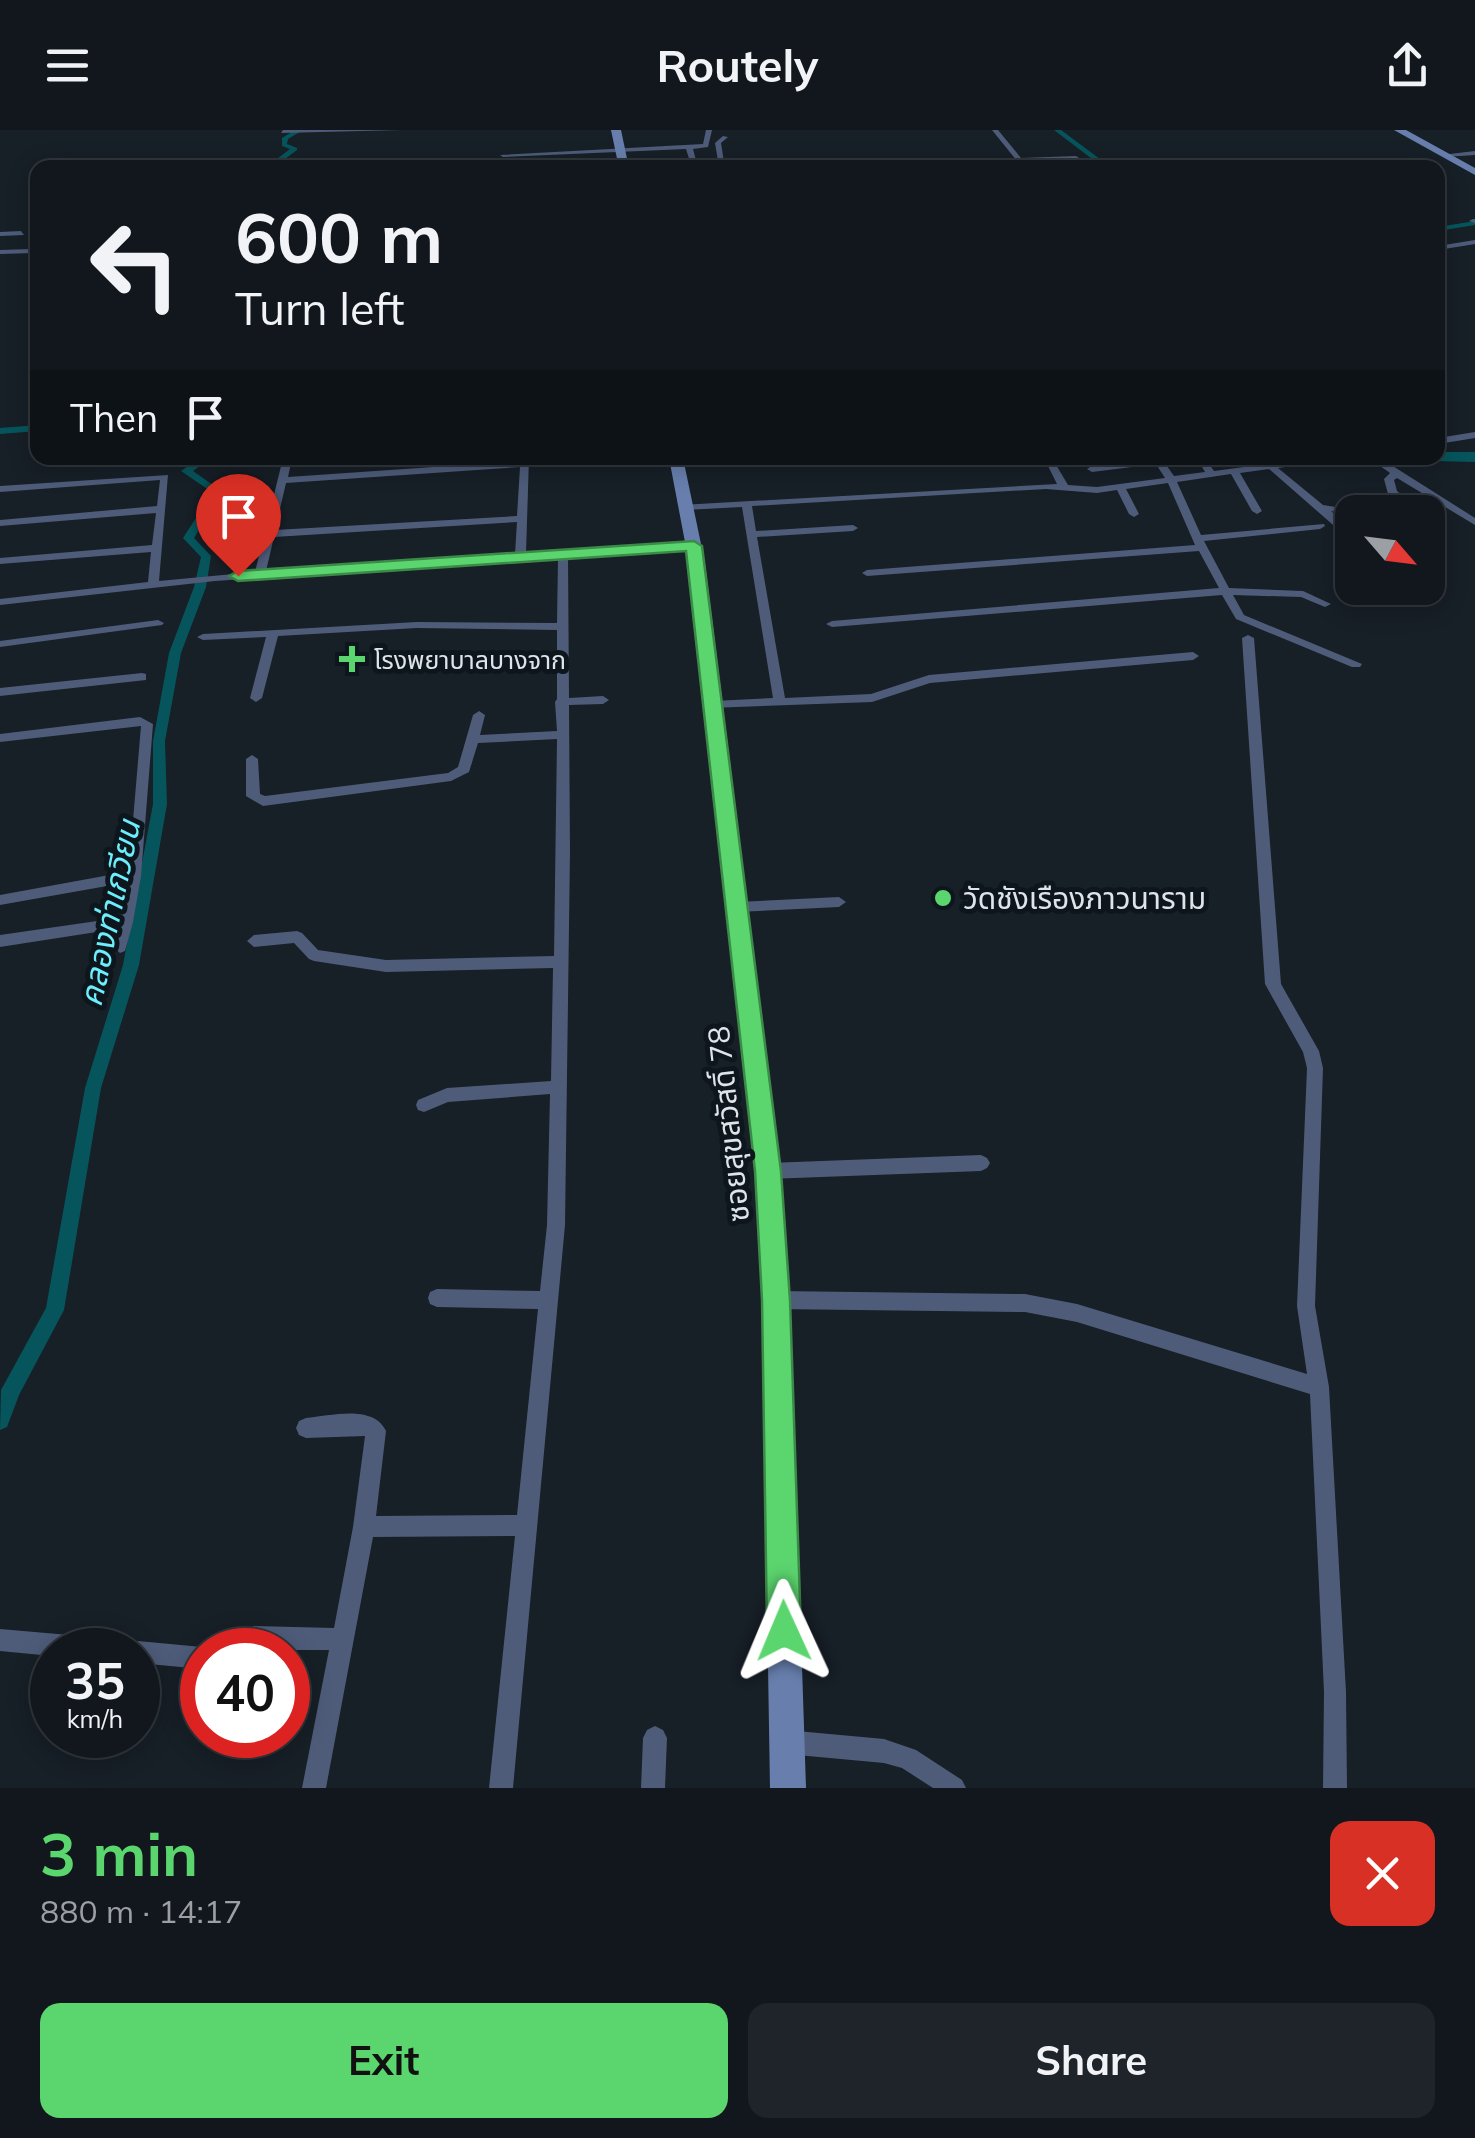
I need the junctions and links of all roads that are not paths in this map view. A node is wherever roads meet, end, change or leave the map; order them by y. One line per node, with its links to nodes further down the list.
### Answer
1 (399, 130): 4 (street)
2 (995, 130): 19 (street)
3 (1399, 130): 14 (street)
4 (287, 131)
5 (709, 131): 8 (street)
6 (616, 133): 11 (street)
7 (725, 136): 9 (street)
8 (708, 145): 9 (street); 10 (street)
9 (718, 146): 18 (street)
10 (689, 147): 11 (street); 17 (street)
11 (619, 150): 13 (street); 16 (street)
12 (1475, 153): 14 (street)
13 (503, 154)
14 (1444, 154): 20 (street)
15 (1076, 158): 19 (street)
16 (622, 160)
17 (693, 160)
18 (721, 160)
19 (1019, 160)
20 (1475, 172)
21 (21, 233): 22 (street)
22 (0, 234)
23 (1475, 242): 24 (street)
24 (1445, 247)
25 (30, 251): 26 (street)
26 (0, 252)
27 (1475, 435): 28 (street)
28 (1445, 439)
29 (284, 465): 44 (street)
30 (474, 465): 44 (street)
31 (525, 465): 57 (street)
32 (677, 465): 51 (street, ซอยสุขสวัสดิ์ 78)
33 (1052, 465): 48 (street)
34 (1121, 465): 40 (street)
35 (1161, 465): 45 (street)
36 (1206, 465): 43 (street)
37 (1275, 465): 39 (street)
38 (1383, 465): 42 (street)
39 (1271, 466): 41 (street); 52 (street)
40 (1092, 469)
41 (1235, 472): 43 (street); 55 (street)
42 (1397, 474): 49 (street); 59 (street)
43 (1212, 475): 45 (street)
44 (281, 480): 63 (street)
45 (1172, 481): 46 (street); 65 (street)
46 (1121, 488): 48 (street); 56 (street)
47 (0, 489): 53 (street)
48 (1065, 489): 50 (street)
49 (1396, 495)
50 (746, 504): 51 (street); 64 (street)
51 (685, 507): 66 (street, ซอยสุขสวัสดิ์ 78)
52 (1323, 507): 54 (street); 58 (street)
53 (162, 509): 60 (street); 67 (street)
54 (1335, 509)
55 (1257, 511)
56 (1134, 514)
57 (520, 519): 63 (street); 69 (street)
58 (1335, 519)
59 (1475, 522)
60 (0, 523)
61 (1320, 526): 65 (street)
62 (853, 528): 64 (street)
63 (268, 534): 71 (street)
64 (754, 534): 91 (street)
65 (1199, 544): 72 (street); 74 (street)
66 (694, 546): 68 (street); 92 (street, ซอยสุขสวัสดิ์ 78)
67 (157, 548): 70 (street); 73 (street)
68 (562, 555): 69 (street); 79 (street)
69 (520, 557): 71 (street)
70 (0, 561)
71 (260, 574): 73 (street)
72 (867, 574)
73 (152, 584): 75 (street)
74 (1228, 592): 76 (street); 78 (street); 85 (street)
75 (0, 602)
76 (1325, 604)
77 (158, 623): 83 (street)
78 (832, 624)
79 (562, 626): 80 (street); 90 (street)
80 (273, 633): 81 (street); 88 (street)
81 (203, 637)
82 (1248, 638): 114 (street)
83 (0, 644)
84 (1193, 656): 91 (street)
85 (1356, 664)
86 (142, 677): 87 (street)
87 (0, 692)
88 (256, 698)
89 (603, 700): 90 (street)
90 (561, 702): 94 (street)
91 (780, 702): 92 (street)
92 (713, 704): 101 (street, ซอยสุขสวัสดิ์ 78)
93 (479, 715): 96 (street)
94 (562, 734): 96 (street); 106 (street)
95 (0, 738): 98 (street)
96 (473, 739): 97 (street)
97 (252, 759)
98 (134, 876): 99 (street); 102 (street)
99 (0, 900)
100 (839, 902): 101 (street)
101 (738, 907): 110 (street, ซอยสุขสวัสดิ์ 78)
102 (126, 922): 103 (street); 105 (street)
103 (0, 940)
104 (254, 942): 106 (street)
105 (120, 947)
106 (560, 962): 107 (street)
107 (558, 1087): 108 (street); 112 (street)
108 (424, 1104)
109 (981, 1163): 110 (street)
110 (768, 1171): 113 (street, ซอยสุขสวัสดิ์ 78)
111 (437, 1298): 112 (street)
112 (548, 1300): 116 (street)
113 (776, 1300): 114 (street); 123 (street, ซอยสุขสวัสดิ์ 78)
114 (1320, 1387): 129 (street)
115 (306, 1428): 117 (street)
116 (524, 1525): 117 (street); 125 (street)
117 (364, 1527): 119 (street)
118 (310, 1639): 119 (street)
119 (343, 1639): 124 (street)
120 (0, 1640): 121 (street)
121 (30, 1643)
122 (655, 1738): 126 (street)
123 (786, 1742): 127 (street, ซอยสุขสวัสดิ์ 78); 128 (street)
124 (314, 1788)
125 (501, 1788)
126 (653, 1788)
127 (788, 1788)
128 (954, 1788)
129 (1335, 1788)

